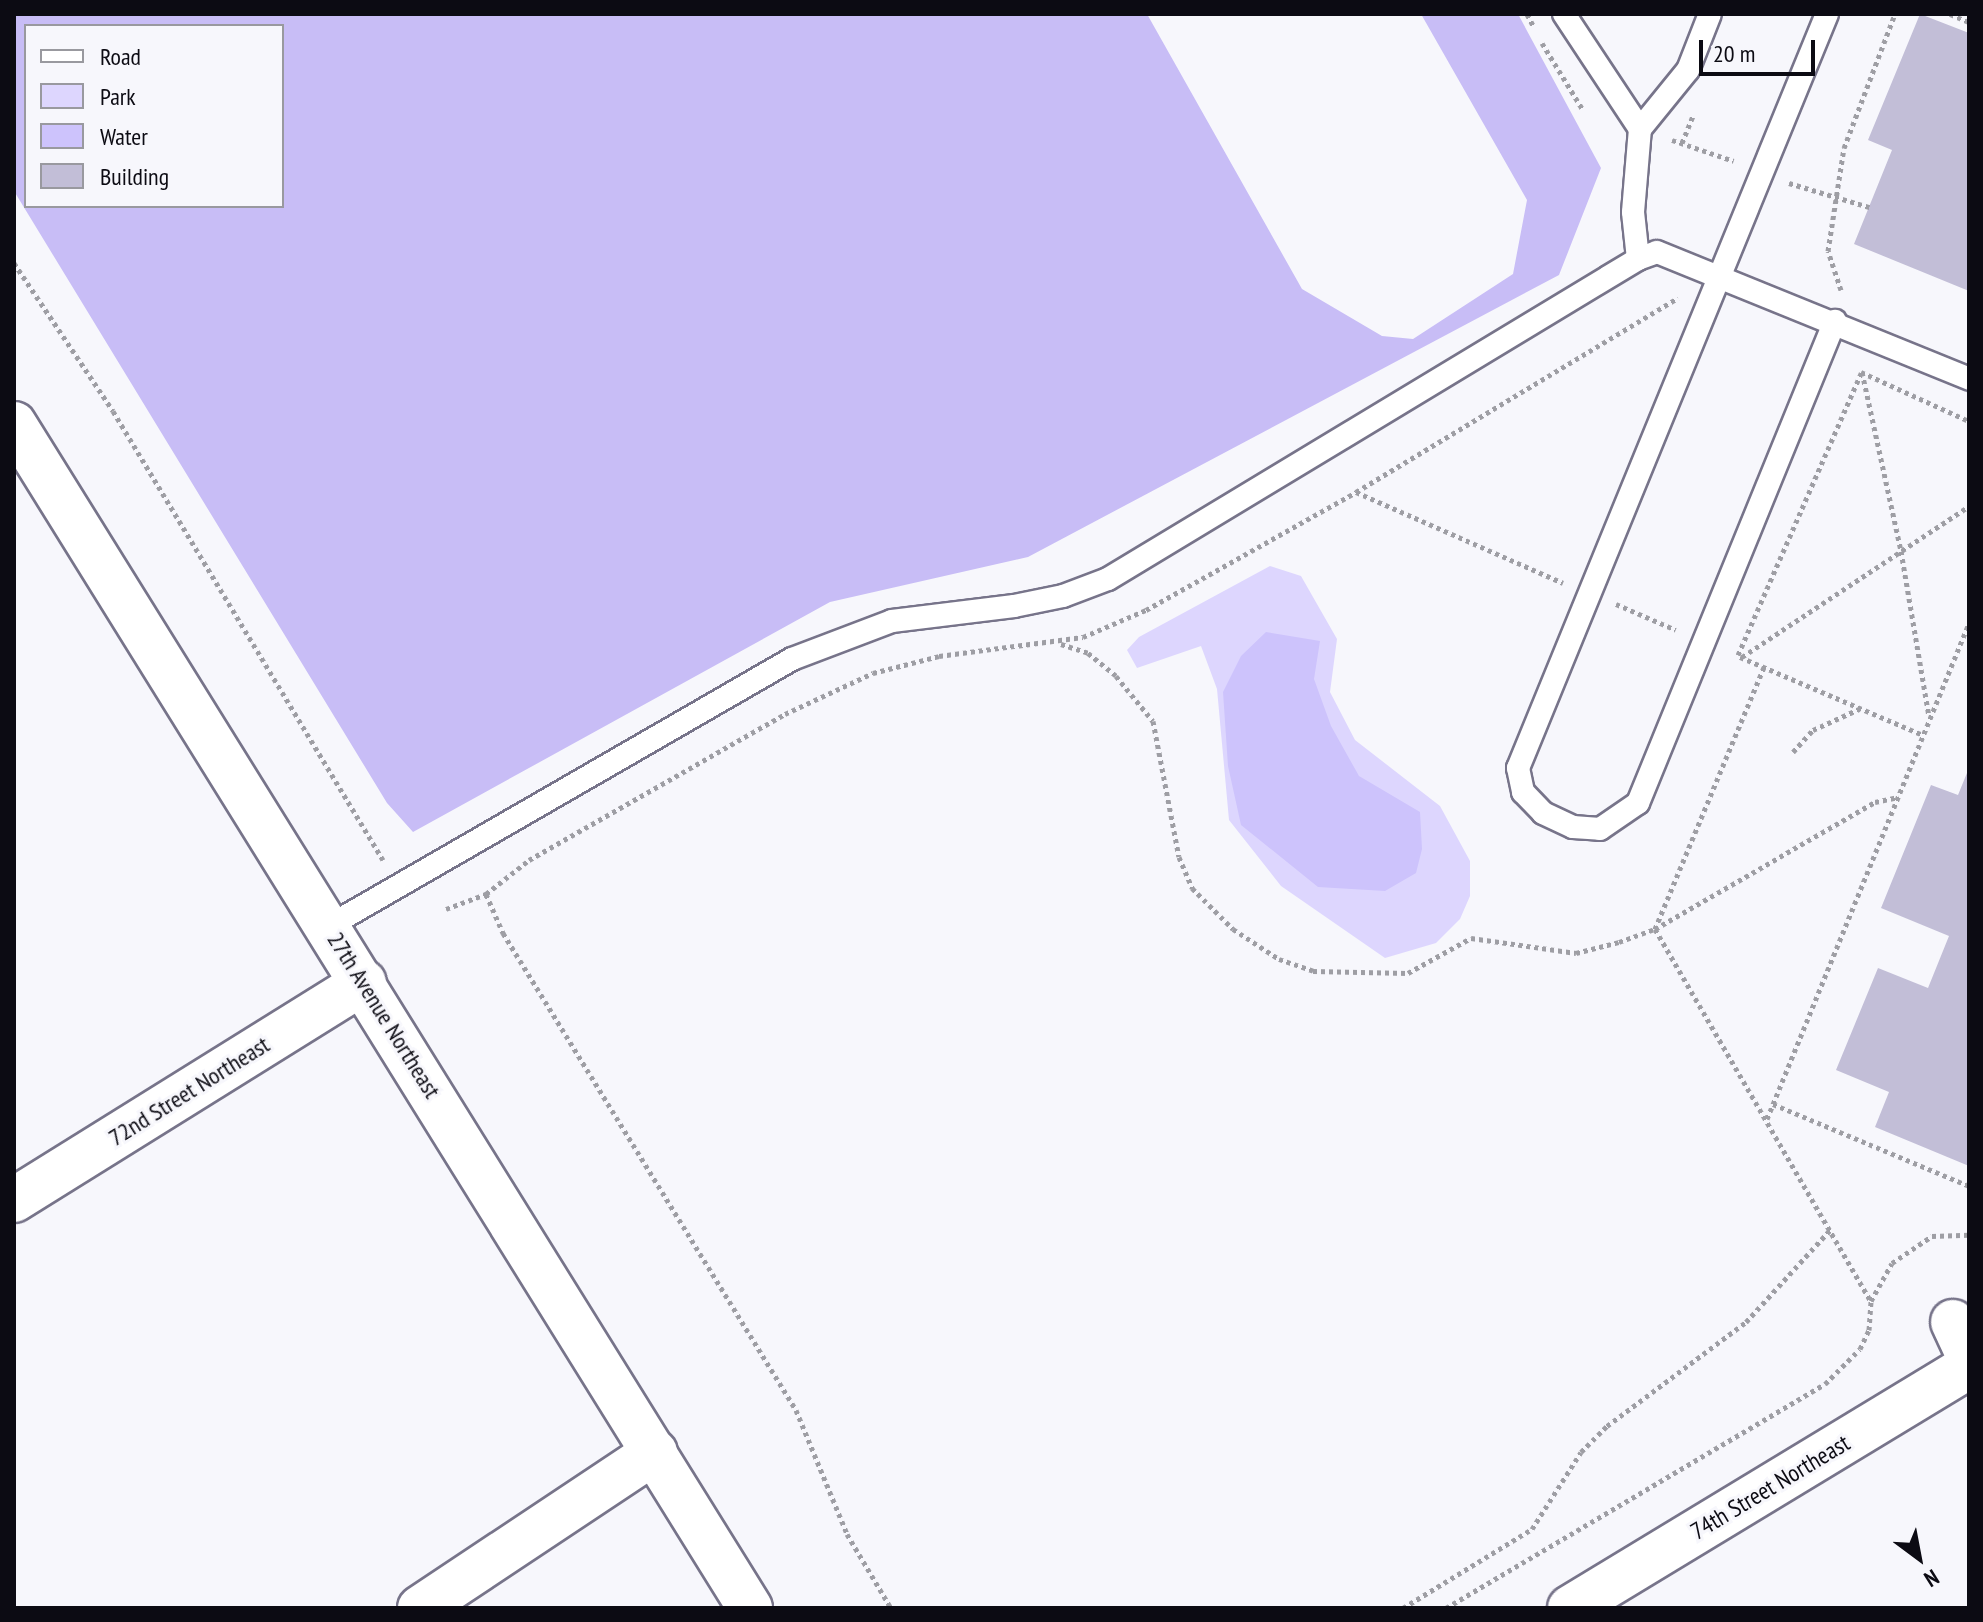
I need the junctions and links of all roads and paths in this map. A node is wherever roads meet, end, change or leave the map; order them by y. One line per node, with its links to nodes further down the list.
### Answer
1 (1527, 14): 8 (path)
2 (1564, 14): 9 (lane)
3 (1710, 14): 9 (lane)
4 (1827, 14): 17 (lane)
5 (1895, 14): 13 (path)
6 (1950, 14): 7 (path)
7 (1969, 22)
8 (1583, 110)
9 (1640, 129): 15 (lane)
10 (1672, 140): 11 (path)
11 (1734, 162)
12 (1783, 181): 13 (path)
13 (1840, 197): 14 (path); 18 (path)
14 (1869, 207)
15 (1638, 259): 17 (lane); 42 (lane)
16 (14, 263): 40 (path)
17 (1720, 275): 19 (lane); 19 (lane)
18 (1844, 299)
19 (1835, 321): 22 (lane)
20 (1852, 367): 21 (path)
21 (1862, 372): 23 (path); 27 (path); 33 (path)
22 (1969, 379)
23 (1969, 421)
24 (14, 424): 42 (street, 27th Avenue Northeast)
25 (1356, 492): 28 (path)
26 (1969, 506): 27 (path)
27 (1901, 551): 33 (path); 36 (path)
28 (1568, 585)
29 (1606, 600): 31 (path)
30 (1969, 623): 36 (path)
31 (1685, 634)
32 (1058, 643): 43 (path)
33 (1738, 656): 34 (path)
34 (1764, 667): 35 (path); 43 (path)
35 (1860, 708): 37 (path); 38 (path)
36 (1930, 720): 37 (path)
37 (1923, 735): 39 (path)
38 (1793, 752)
39 (1898, 797): 43 (path); 45 (path)
40 (384, 861)
41 (486, 894): 56 (path)
42 (329, 926): 44 (street, 27th Avenue Northeast)
43 (1655, 929): 46 (path)
44 (364, 982): 48 (street, 72nd Street Northeast); 53 (street, 27th Avenue Northeast)
45 (1773, 1104): 46 (path); 47 (path)
46 (1767, 1119): 49 (path)
47 (1969, 1186)
48 (14, 1200)
49 (1830, 1230): 51 (path); 57 (path)
50 (1969, 1235): 51 (path)
51 (1871, 1301): 58 (path)
52 (1969, 1366): 59 (street, 74th Street Northeast)
53 (655, 1452): 54 (street); 55 (street, 27th Avenue Northeast)
54 (420, 1608)
55 (750, 1608)
56 (891, 1608)
57 (1403, 1608)
58 (1446, 1608)
59 (1570, 1608)

